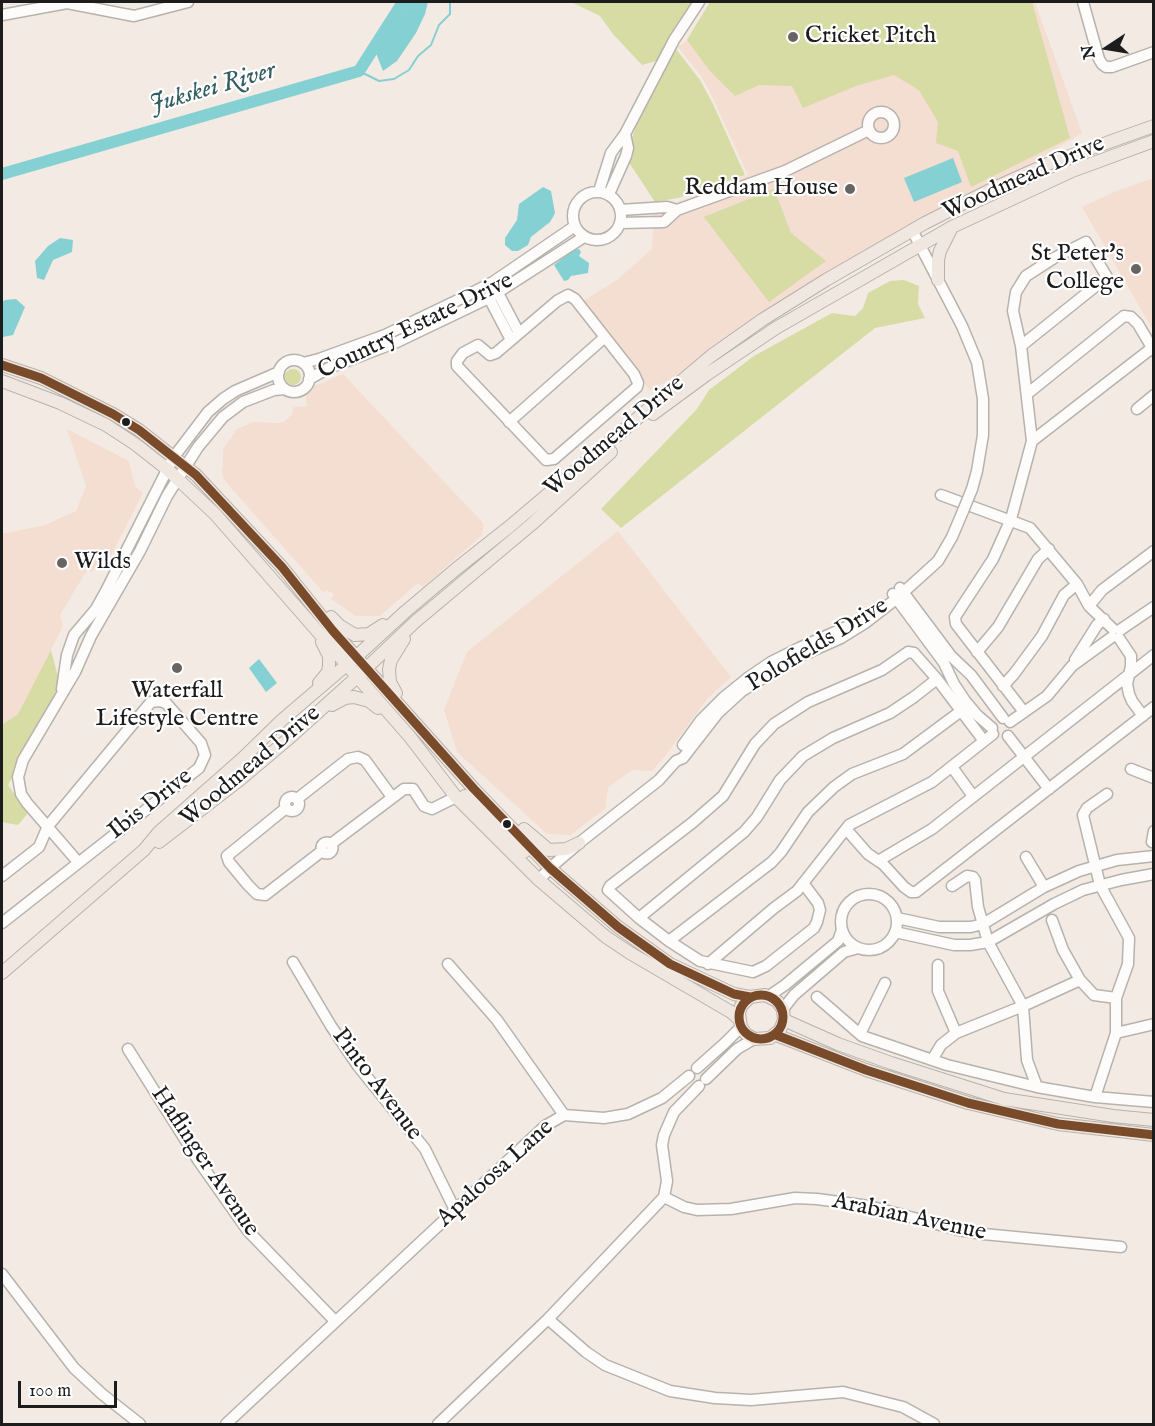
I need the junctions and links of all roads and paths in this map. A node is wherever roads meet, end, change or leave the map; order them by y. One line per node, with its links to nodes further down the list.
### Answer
1 (188, 2): 4 (street)
2 (699, 2): 9 (street)
3 (1083, 2): 5 (street)
4 (2, 15)
5 (1154, 52)
6 (1154, 126): 15 (main road, Woodmead Drive)
7 (869, 130): 11 (street)
8 (1154, 141): 14 (main road, Woodmead Drive)
9 (604, 193): 10 (street); 13 (street)
10 (620, 210): 11 (street); 12 (street)
11 (677, 210): 12 (street)
12 (621, 223): 16 (street)
13 (574, 226): 16 (street); 19 (street, Country Estate Drive)
14 (952, 227): 17 (main road, Woodmead Drive); 18 (main road)
15 (912, 230): 17 (street, Polofields Drive); 47 (main road, Woodmead Drive)
16 (584, 237): 19 (street, Country Estate Drive)
17 (920, 245): 18 (street, Polofields Drive); 49 (main road, Woodmead Drive)
18 (938, 280): 43 (street, Polofields Drive, bridge)
19 (490, 291): 20 (street); 24 (street, Country Estate Drive); 27 (street, Country Estate Drive)
20 (515, 337): 21 (street); 33 (street)
21 (605, 337): 33 (street); 33 (street)
22 (1021, 346): 22 (street); 30 (street)
23 (1153, 350): 30 (street); 34 (street)
24 (303, 363): 26 (street); 27 (street)
25 (2, 365): 35 (main road)
26 (279, 372): 29 (street); 35 (street)
27 (309, 380): 29 (street)
28 (2, 381): 35 (main road)
29 (285, 389): 36 (street)
30 (1027, 394): 34 (street)
31 (1154, 395): 32 (street)
32 (1137, 409)
33 (509, 422)
34 (1032, 441): 39 (street)
35 (170, 463): 36 (main road); 37 (main road); 65 (street)
36 (185, 467): 37 (street); 44 (main road)
37 (178, 479): 50 (main road); 65 (street)
38 (941, 495): 39 (street)
39 (1011, 519): 40 (street); 52 (street)
40 (1049, 549): 42 (street); 52 (street)
41 (1154, 551): 45 (street)
42 (1077, 584): 45 (street); 63 (street)
43 (898, 593): 55 (street); 89 (street, Polofields Drive)
44 (310, 599): 47 (main road); 54 (main road)
45 (1089, 606): 48 (street)
46 (1154, 607): 51 (street)
47 (406, 611): 54 (main road, Woodmead Drive)
48 (1104, 619): 51 (street); 57 (street)
49 (415, 622): 58 (main road, Woodmead Drive); 68 (main road)
50 (310, 624): 56 (main road); 71 (main road)
51 (1116, 634): 57 (street); 59 (street)
52 (977, 652): 63 (street)
53 (1154, 655): 59 (street)
54 (357, 656): 56 (main road, Woodmead Drive); 58 (main road)
55 (947, 659): 60 (street); 64 (street)
56 (347, 665): 61 (main road); 71 (main road, Woodmead Drive)
57 (1072, 666): 69 (street)
58 (367, 667): 61 (main road, Woodmead Drive); 68 (main road)
59 (1129, 674): 70 (street); 77 (street)
60 (971, 675): 64 (street); 72 (street)
61 (357, 677): 75 (main road); 76 (main road, Woodmead Drive)
62 (937, 679): 67 (street); 103 (street); 103 (street)
63 (1003, 686): 69 (street)
64 (957, 688): 73 (street)
65 (62, 692): 87 (street)
66 (1154, 707): 70 (street)
67 (961, 711): 73 (street); 110 (street)
68 (408, 712): 81 (main road)
69 (1024, 712): 72 (street)
70 (1143, 716): 82 (street)
71 (282, 720): 90 (main road, Woodmead Drive)
72 (1006, 720): 73 (street); 74 (street)
73 (990, 734): 74 (street); 78 (street)
74 (1008, 736): 77 (street)
75 (410, 737): 76 (main road); 86 (main road)
76 (287, 740): 90 (main road, Woodmead Drive)
77 (1024, 756): 82 (street); 84 (street)
78 (952, 767): 84 (street); 88 (street)
79 (1131, 769): 80 (street)
80 (1154, 778)
81 (474, 789): 89 (main road); 96 (main road)
82 (1049, 789): 93 (street)
83 (1107, 794): 95 (street)
84 (974, 796): 93 (street)
85 (392, 797): 85 (street); 86 (street)
86 (456, 797): 96 (main road)
87 (48, 826): 94 (street); 94 (street, Ibis Drive); 98 (street)
88 (846, 829): 93 (street); 99 (street)
89 (579, 843): 96 (street, Polofields Drive)
90 (144, 849): 117 (main road, Woodmead Drive)
91 (1154, 856): 95 (street)
92 (1026, 857): 102 (street)
93 (878, 861)
94 (78, 862): 106 (street)
95 (1094, 866): 100 (street); 102 (street)
96 (545, 874): 121 (main road); 126 (main road)
97 (1154, 874): 100 (street)
98 (2, 876)
99 (803, 883): 115 (street); 115 (street)
100 (1100, 885): 111 (street); 123 (street)
101 (952, 886): 107 (street)
102 (1044, 887): 107 (street)
103 (639, 918): 110 (street)
104 (897, 918): 107 (street); 108 (street); 109 (street)
105 (1052, 920): 118 (street)
106 (2, 923)
107 (983, 924): 111 (street)
108 (842, 930): 112 (street); 120 (street)
109 (895, 932): 111 (street); 112 (street)
110 (669, 941): 115 (street)
111 (988, 942): 124 (street)
112 (858, 948): 125 (street)
113 (293, 962): 146 (street, Pinto Avenue)
114 (448, 964): 142 (street)
115 (708, 964)
116 (938, 965): 128 (street)
117 (2, 973)
118 (1080, 980): 123 (street); 124 (street)
119 (885, 983): 130 (street)
120 (769, 996): 121 (main road); 125 (main road)
121 (750, 997): 126 (main road)
122 (817, 998): 130 (street)
123 (1116, 998): 129 (street)
124 (1023, 1006): 128 (street); 137 (street)
125 (783, 1015): 131 (main road); 143 (main road)
126 (740, 1023): 132 (main road); 134 (street, Apaloosa Lane)
127 (1154, 1024): 129 (street)
128 (956, 1033): 135 (street)
129 (1116, 1033): 138 (street)
130 (860, 1034): 135 (street)
131 (776, 1035): 132 (main road); 144 (main road)
132 (754, 1039): 136 (street)
133 (128, 1049): 150 (street, Haflinger Avenue)
134 (708, 1057): 136 (street); 139 (street, Apaloosa Lane)
135 (932, 1060): 137 (street)
136 (717, 1067): 141 (street)
137 (1037, 1087): 138 (street)
138 (1095, 1097): 140 (street)
139 (662, 1098): 141 (street); 142 (street, Apaloosa Lane)
140 (1154, 1102)
141 (674, 1112): 145 (street)
142 (564, 1115): 146 (street, Apaloosa Lane)
143 (1154, 1120)
144 (1154, 1135)
145 (664, 1197): 147 (street, Arabian Avenue); 149 (street)
146 (455, 1210): 150 (street, Apaloosa Lane)
147 (1121, 1247)
148 (2, 1274): 152 (street)
149 (548, 1319): 151 (street); 154 (street)
150 (335, 1322): 153 (street, Apaloosa Lane)
151 (442, 1423)
152 (140, 1425)
153 (226, 1425)
154 (934, 1425)

